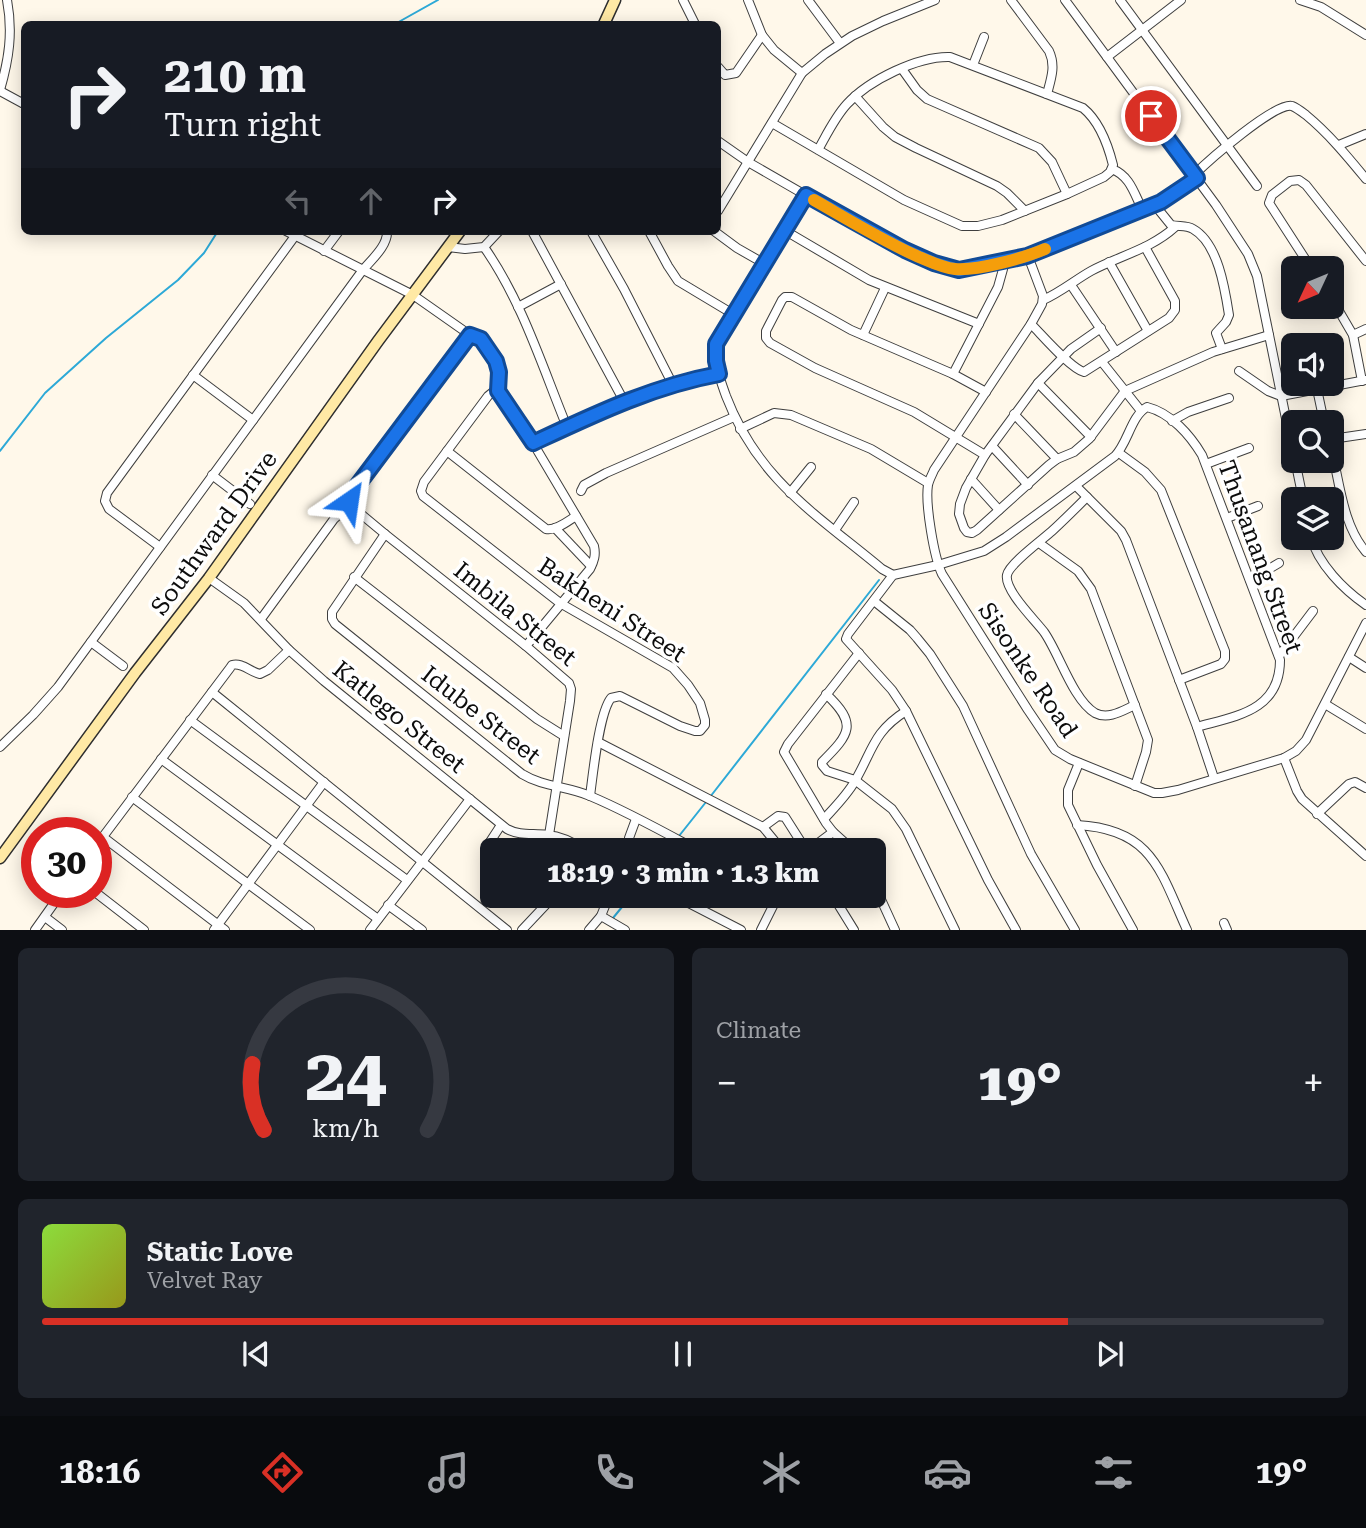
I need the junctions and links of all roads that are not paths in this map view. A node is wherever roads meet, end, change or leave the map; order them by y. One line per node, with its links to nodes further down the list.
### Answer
1 (7, 0): 27 (street)
2 (615, 0): 14 (main road)
3 (682, 0): 15 (street)
4 (748, 0): 19 (street)
5 (808, 0): 21 (street)
6 (935, 0): 12 (street)
7 (1011, 0): 28 (street)
8 (1065, 0): 22 (street)
9 (1120, 0): 17 (street)
10 (1181, 0): 17 (street)
11 (1300, 0): 13 (street)
12 (913, 4): 21 (street)
13 (1322, 4): 18 (street)
14 (608, 21)
15 (693, 21)
16 (1366, 23): 18 (street)
17 (1143, 30): 22 (street); 35 (street)
18 (1363, 33)
19 (762, 35): 25 (street); 26 (street)
20 (984, 37): 23 (street)
21 (840, 43): 26 (street)
22 (1107, 57): 39 (street)
23 (974, 65): 24 (street); 28 (street)
24 (902, 69): 29 (street); 42 (street)
25 (721, 70)
26 (802, 73): 31 (street)
27 (0, 91): 30 (street)
28 (1047, 94): 38 (street)
29 (855, 96): 36 (street); 47 (street)
30 (21, 102)
31 (772, 123): 36 (street); 37 (street)
32 (1366, 134): 34 (street)
33 (721, 143): 37 (street)
34 (1339, 145): 35 (street); 40 (street)
35 (1228, 146): 39 (street); 41 (street)
36 (818, 150): 47 (street)
37 (748, 162): 43 (street); 45 (street)
38 (1112, 169): 42 (street); 46 (street)
39 (1196, 176): 44 (street); 85 (street)
40 (1366, 179)
41 (1257, 186)
42 (1067, 194): 47 (street)
43 (806, 195): 49 (street); 66 (street)
44 (1154, 205): 46 (street); 48 (street)
45 (721, 206)
46 (1142, 209): 63 (street)
47 (1025, 211)
48 (1175, 227): 61 (street); 87 (street)
49 (784, 230): 68 (street); 72 (street)
50 (336, 235): 62 (street)
51 (388, 235): 69 (street)
52 (457, 235): 59 (main road, Southward Drive)
53 (495, 235): 60 (street)
54 (534, 235): 70 (street)
55 (594, 235): 100 (street)
56 (651, 235): 76 (street)
57 (720, 235): 68 (street)
58 (295, 236): 62 (street); 94 (street)
59 (448, 247): 60 (street); 73 (main road, Southward Drive)
60 (484, 247): 75 (street)
61 (1145, 247): 67 (street); 82 (street)
62 (324, 251): 69 (street)
63 (1027, 256): 66 (street); 74 (street)
64 (1303, 256): 65 (street)
65 (1366, 261)
66 (1004, 262): 78 (street)
67 (1109, 262): 71 (street); 82 (street)
68 (765, 264): 76 (street)
69 (362, 271): 73 (street); 111 (street)
70 (561, 284): 75 (street); 106 (street)
71 (1071, 285): 74 (street); 80 (street)
72 (886, 288): 78 (street); 84 (street)
73 (413, 295): 83 (street); 156 (main road, Southward Drive)
74 (1043, 300): 79 (street)
75 (518, 307): 113 (street)
76 (733, 314): 92 (street)
77 (1344, 319): 86 (street)
78 (978, 324): 93 (street)
79 (1031, 324): 89 (street); 103 (street)
80 (1101, 328): 88 (street); 89 (street)
81 (1366, 329): 86 (street)
82 (1147, 331): 88 (street)
83 (470, 335): 101 (street); 139 (street)
84 (863, 335): 93 (street); 117 (street)
85 (1269, 335): 87 (street); 98 (street)
86 (1353, 335): 95 (street)
87 (1222, 349): 102 (street)
88 (1116, 352): 90 (street)
89 (1063, 357): 90 (street); 96 (street)
90 (1102, 362): 102 (street)
91 (1239, 371): 97 (street)
92 (719, 374): 100 (street); 110 (street)
93 (954, 374): 103 (street)
94 (193, 375): 111 (street); 148 (street)
95 (1364, 380): 99 (street)
96 (1038, 383): 109 (street); 115 (street)
97 (1258, 383): 98 (street); 104 (street)
98 (1279, 384): 104 (street)
99 (1344, 384)
100 (673, 385): 106 (street)
101 (498, 391): 119 (street); 122 (street, Bakheni Street)
102 (1125, 391): 108 (street); 115 (street)
103 (986, 392): 117 (street)
104 (1281, 396): 107 (street)
105 (1229, 398): 112 (street)
106 (625, 403): 113 (street)
107 (1284, 410)
108 (1141, 411): 112 (street, Thusanang Street); 123 (street)
109 (1014, 414): 120 (street); 125 (street)
110 (734, 417): 114 (street); 134 (street)
111 (253, 420): 129 (street)
112 (1172, 421): 126 (street, Thusanang Street)
113 (567, 427): 119 (street)
114 (740, 429): 131 (street); 135 (street)
115 (1091, 437): 125 (street)
116 (1365, 437): 118 (street)
117 (955, 438): 124 (street); 131 (street)
118 (1344, 438)
119 (533, 443): 142 (street)
120 (992, 446): 124 (street); 132 (street)
121 (1249, 448): 126 (street)
122 (447, 451): 144 (street); 159 (street, Bakheni Street)
123 (1119, 453): 133 (street); 172 (street)
124 (985, 455): 130 (street)
125 (1057, 459): 132 (street)
126 (1206, 464): 143 (street, Thusanang Street)
127 (811, 467): 135 (street)
128 (1337, 473): 150 (street)
129 (212, 475): 138 (street); 148 (street)
130 (971, 479): 141 (street); 141 (street)
131 (928, 483): 152 (street, Sisonke Road)
132 (1028, 485): 141 (street)
133 (1076, 486): 136 (street); 152 (street)
134 (582, 491)
135 (790, 493): 145 (street)
136 (1087, 497): 147 (street); 172 (street)
137 (854, 502): 145 (street)
138 (250, 504)
139 (350, 505): 146 (street, Imbila Street); 162 (street)
140 (1258, 506): 143 (street)
141 (999, 510)
142 (576, 516): 144 (street); 153 (street)
143 (1227, 518): 157 (street, Thusanang Street)
144 (555, 528): 153 (street)
145 (835, 530): 154 (street)
146 (385, 534): 155 (street); 165 (street, Imbila Street)
147 (1039, 543): 176 (street); 176 (street)
148 (160, 547): 164 (street)
149 (1317, 550): 160 (street)
150 (1366, 552)
151 (1279, 563): 157 (street)
152 (938, 565): 154 (street); 186 (street, Sisonke Road)
153 (591, 566): 159 (street)
154 (893, 575): 158 (street)
155 (354, 577): 181 (street); 190 (street, Idube Street)
156 (209, 578): 162 (street, Katlego Street); 217 (main road, Southward Drive)
157 (1250, 580): 168 (street, Thusanang Street)
158 (874, 601): 167 (street); 251 (street)
159 (560, 603): 165 (street); 182 (street, Bakheni Street)
160 (1366, 605)
161 (1313, 611): 168 (street)
162 (261, 619): 166 (street, Katlego Street)
163 (1366, 623): 169 (street, Sisonke Road)
164 (91, 642): 170 (street); 183 (street)
165 (526, 646): 181 (street, Imbila Street)
166 (289, 650): 173 (street); 195 (street, Katlego Street)
167 (859, 653): 174 (street); 177 (street)
168 (1279, 656): 179 (street, Thusanang Street)
169 (1349, 657): 171 (street); 175 (street, Sisonke Road)
170 (123, 666)
171 (1366, 668)
172 (1179, 680): 179 (street)
173 (212, 692): 178 (street); 189 (street)
174 (826, 694): 188 (street); 199 (street)
175 (1325, 704): 180 (street); 184 (street, Sisonke Road)
176 (1135, 705): 191 (street)
177 (906, 711): 188 (street); 250 (street)
178 (190, 720): 185 (street); 196 (street)
179 (1197, 727): 187 (street)
180 (1366, 729)
181 (564, 736): 190 (street, Imbila Street)
182 (598, 742): 193 (street, Bakheni Street); 203 (street)
183 (0, 747)
184 (1284, 758): 187 (street, Sisonke Road); 197 (street)
185 (161, 759): 194 (street); 215 (street)
186 (1079, 763): 191 (street, Sisonke Road); 202 (street)
187 (1214, 778): 191 (street, Sisonke Road)
188 (856, 780): 199 (street); 249 (street)
189 (324, 782): 196 (street); 218 (street)
190 (556, 786): 193 (street, Idube Street); 205 (street, Imbila Street)
191 (1135, 786)
192 (1366, 788): 197 (street)
193 (590, 796): 198 (street, Idube Street)
194 (132, 797): 200 (street); 220 (street)
195 (470, 799): 201 (street, Katlego Street); 218 (street)
196 (307, 806): 215 (street); 219 (street)
197 (1317, 814): 216 (street)
198 (636, 819): 208 (street); 209 (street, Idube Street)
199 (824, 819): 204 (street)
200 (112, 825)
201 (501, 825): 205 (street, Katlego Street); 206 (street)
202 (1077, 825): 252 (street); 253 (street)
203 (763, 827): 210 (street); 211 (street)
204 (833, 832): 212 (street); 213 (street)
205 (549, 835): 207 (street, Katlego Street)
206 (492, 838)
207 (559, 838)
208 (629, 838)
209 (673, 838)
210 (772, 838)
211 (799, 838)
212 (824, 838)
213 (840, 838)
214 (112, 844): 234 (street)
215 (278, 845): 220 (street); 232 (street)
216 (1366, 856)
217 (0, 859)
218 (422, 861): 219 (street); 241 (street)
219 (407, 880): 222 (street)
220 (249, 884): 234 (street); 238 (street)
221 (112, 905): 237 (street)
222 (388, 905): 232 (street); 240 (street)
223 (51, 908): 231 (street)
224 (540, 908): 242 (street)
225 (604, 908): 230 (street)
226 (699, 908): 245 (street)
227 (772, 908): 246 (street)
228 (841, 908): 247 (street)
229 (885, 908): 248 (street)
230 (601, 916): 233 (street); 243 (street)
231 (45, 917): 235 (street); 236 (street)
232 (378, 919): 239 (street)
233 (615, 927): 244 (street)
234 (219, 928)
235 (35, 929)
236 (62, 929)
237 (144, 929)
238 (310, 929)
239 (370, 929)
240 (422, 929)
241 (507, 929)
242 (522, 929)
243 (589, 929)
244 (625, 929)
245 (741, 929)
246 (761, 929)
247 (854, 929)
248 (895, 929)
249 (955, 929)
250 (1016, 929)
251 (1075, 929)
252 (1133, 929)
253 (1187, 929)

